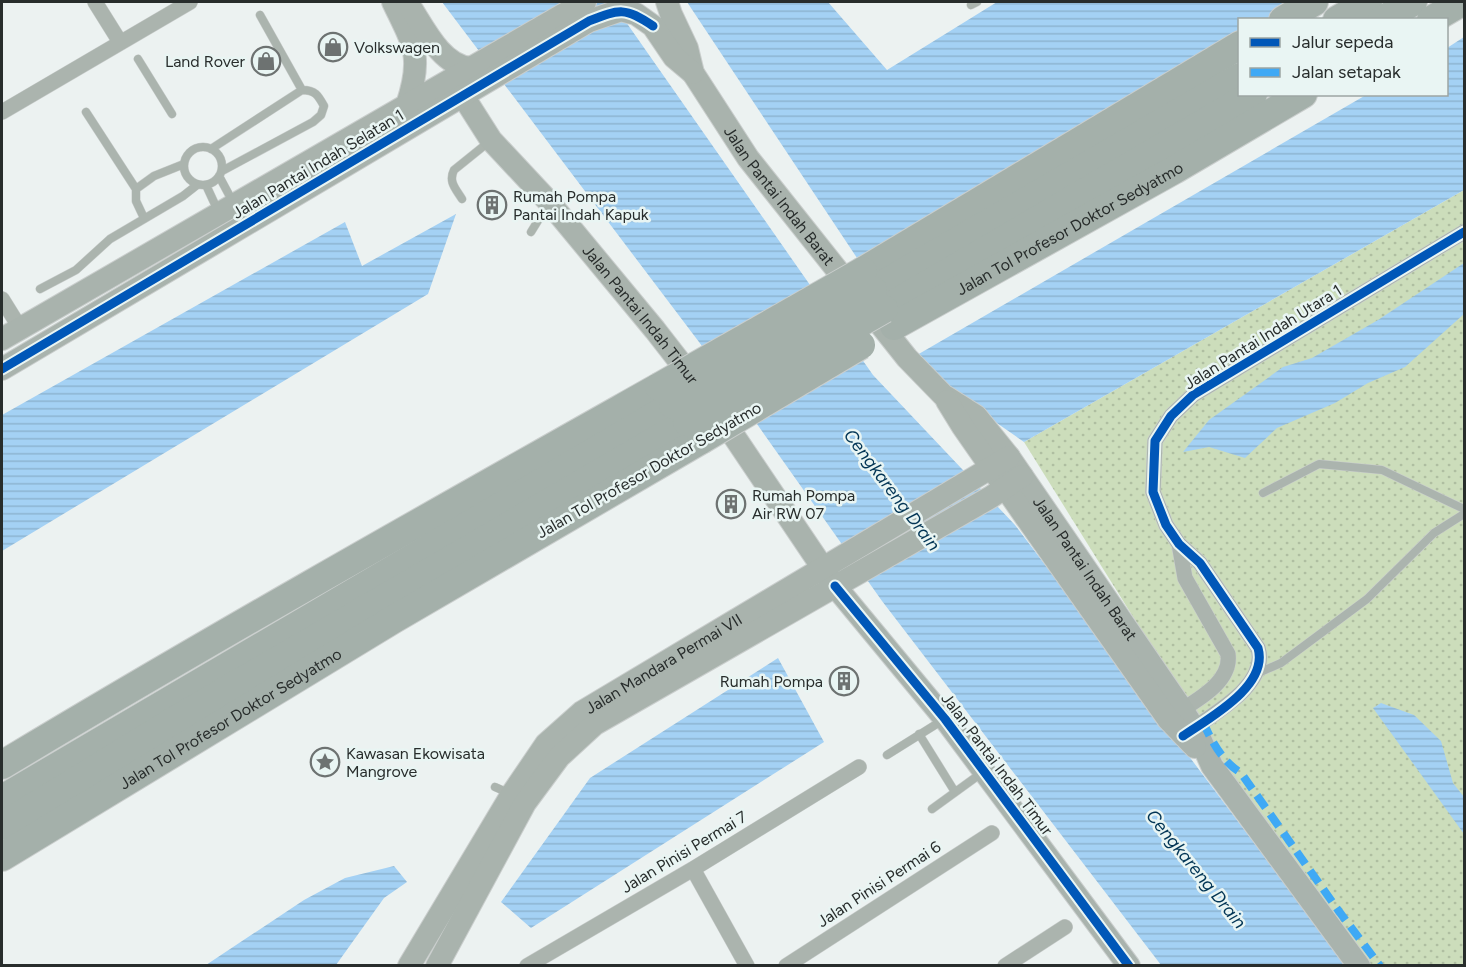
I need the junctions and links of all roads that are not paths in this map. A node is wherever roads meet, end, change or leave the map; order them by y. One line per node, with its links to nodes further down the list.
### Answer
1 (95, 2): 17 (street)
2 (190, 2): 17 (street)
3 (393, 2): 26 (main road)
4 (407, 2): 20 (main road)
5 (1314, 2): 13 (highway)
6 (1368, 2): 14 (highway)
7 (1413, 2): 15 (highway)
8 (1462, 2): 16 (highway)
9 (618, 4): 10 (main road, Jalan Pantai Indah Selatan 1); 11 (main road, Jalan Pantai Indah Selatan 1)
10 (587, 11): 20 (main road, Jalan Pantai Indah Selatan 1)
11 (664, 14): 51 (main road, Jalan Pantai Indah Barat)
12 (260, 15): 22 (lane)
13 (1286, 18)
14 (1340, 18)
15 (1385, 18)
16 (1434, 18)
17 (120, 42): 27 (street)
18 (1238, 46): 47 (highway, Jalan Tol Profesor Doktor Sedyatmo)
19 (138, 59): 29 (lane)
20 (482, 73): 23 (main road, Jalan Pantai Indah Selatan 1); 26 (main road, Jalan Pantai Indah Selatan 1)
21 (1238, 77): 47 (highway, Jalan Tol Profesor Doktor Sedyatmo)
22 (302, 90): 32 (lane); 35 (lane)
23 (463, 96): 30 (main road, Jalan Pantai Indah Timur); 49 (main road, Jalan Pantai Indah Selatan 1)
24 (1249, 96): 47 (highway, Jalan Tol Profesor Doktor Sedyatmo)
25 (1300, 96): 47 (highway, Jalan Tol Profesor Doktor Sedyatmo)
26 (407, 105): 41 (main road, Jalan Pantai Indah Selatan 1)
27 (2, 112)
28 (86, 112): 38 (lane)
29 (172, 114)
30 (491, 140): 39 (lane); 40 (main road, Jalan Pantai Indah Timur)
31 (189, 142): 33 (lane)
32 (211, 149): 33 (lane); 35 (lane)
33 (194, 150): 34 (lane)
34 (184, 164): 36 (lane); 38 (lane)
35 (220, 174): 37 (lane); 41 (lane)
36 (197, 185): 37 (lane); 42 (lane)
37 (206, 185): 41 (lane)
38 (136, 189): 42 (lane)
39 (462, 200)
40 (549, 202): 43 (lane); 55 (main road, Jalan Pantai Indah Timur)
41 (226, 208): 48 (main road, Jalan Pantai Indah Selatan 1)
42 (144, 218): 45 (lane)
43 (531, 232)
44 (1464, 232): 57 (street, Jalan Pantai Indah Utara 1)
45 (40, 289)
46 (2, 299): 48 (street)
47 (879, 299): 50 (highway, Jalan Tol Profesor Doktor Sedyatmo, bridge); 50 (highway, Jalan Tol Profesor Doktor Sedyatmo, bridge)
48 (8, 333)
49 (2, 369)
50 (680, 413): 65 (highway, Jalan Tol Profesor Doktor Sedyatmo); 69 (highway, Jalan Tol Profesor Doktor Sedyatmo); 71 (highway, Jalan Tol Profesor Doktor Sedyatmo); 73 (highway, Jalan Tol Profesor Doktor Sedyatmo)
51 (992, 467): 52 (main road, Jalan Pantai Indah Barat); 58 (main road, Jalan Mandara Permai VII)
52 (1007, 487): 58 (main road, Jalan Mandara Permai VII); 62 (main road, Jalan Pantai Indah Barat)
53 (1263, 493): 54 (lane)
54 (1464, 509)
55 (787, 514): 58 (main road, Jalan Pantai Indah Timur); 59 (main road, Jalan Pantai Indah Timur)
56 (1464, 514): 60 (lane)
57 (1179, 544): 60 (street, Jalan Pantai Indah Utara 1); 62 (street, Jalan Pantai Indah Utara 1)
58 (833, 570): 59 (main road, Jalan Mandara Permai VII); 61 (main road, Jalan Pantai Indah Timur); 78 (main road, Jalan Mandara Permai VII)
59 (798, 582): 77 (main road, Jalan Mandara Permai VII)
60 (1256, 674): 62 (street)
61 (945, 719): 63 (lane); 67 (main road, Jalan Pantai Indah Timur)
62 (1182, 723): 83 (main road, Jalan Pantai Indah Barat)
63 (919, 734): 64 (lane); 68 (lane)
64 (887, 755)
65 (2, 765)
66 (859, 766): 74 (street, Jalan Pinisi Permai 7)
67 (984, 771): 68 (lane); 82 (main road, Jalan Pantai Indah Timur)
68 (955, 792): 70 (lane)
69 (2, 799)
70 (932, 809)
71 (2, 826)
72 (992, 833): 76 (street, Jalan Pinisi Permai 6)
73 (2, 857)
74 (693, 869): 79 (street, Jalan Pinisi Permai 7); 80 (street)
75 (1065, 927): 81 (street)
76 (796, 963)
77 (409, 966)
78 (437, 966)
79 (527, 966)
80 (747, 966)
81 (1005, 966)
82 (1129, 966)
83 (1359, 966)

